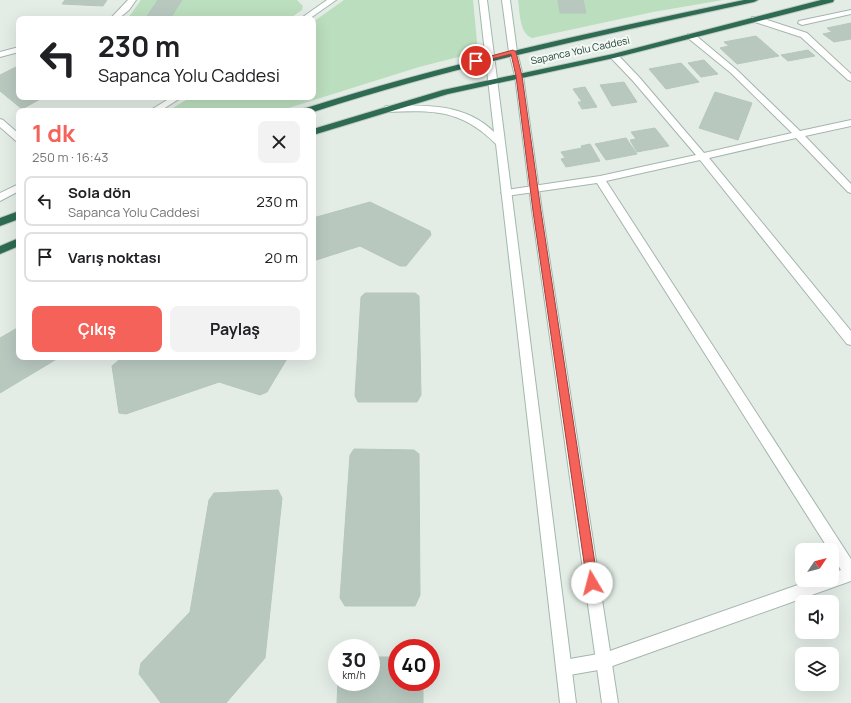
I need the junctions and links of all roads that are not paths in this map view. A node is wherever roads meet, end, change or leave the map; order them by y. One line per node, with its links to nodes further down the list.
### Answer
1 (132, 0): 11 (street)
2 (332, 0): 9 (street)
3 (484, 0): 21 (street)
4 (506, 0): 18 (street)
5 (754, 0): 18 (highway, Sapanca Yolu Caddesi)
6 (830, 0): 8 (highway, Sapanca Yolu Caddesi)
7 (312, 2): 9 (street)
8 (803, 7): 13 (highway, Sapanca Yolu Caddesi); 14 (street)
9 (314, 12): 12 (street)
10 (851, 12): 14 (street)
11 (117, 16)
12 (308, 16)
13 (755, 19): 15 (street); 16 (highway, Sapanca Yolu Caddesi)
14 (802, 23): 15 (street)
15 (804, 35): 23 (street)
16 (691, 36): 20 (highway, Sapanca Yolu Caddesi); 32 (street)
17 (16, 50): 19 (street)
18 (513, 52): 21 (highway, Sapanca Yolu Caddesi); 22 (street)
19 (0, 55)
20 (614, 56): 22 (highway, Sapanca Yolu Caddesi); 35 (street)
21 (490, 57): 24 (street); 27 (highway, Sapanca Yolu Caddesi)
22 (519, 76): 24 (highway, Sapanca Yolu Caddesi); 38 (street)
23 (851, 78)
24 (493, 81): 28 (highway, Sapanca Yolu Caddesi); 34 (street)
25 (173, 100): 26 (street)
26 (158, 108)
27 (315, 108)
28 (386, 109): 31 (highway, Sapanca Yolu Caddesi); 34 (street)
29 (0, 122): 33 (street)
30 (851, 124): 32 (street)
31 (316, 131)
32 (797, 134): 35 (street); 39 (street)
33 (16, 136)
34 (501, 144): 40 (street)
35 (702, 156): 36 (street); 46 (street)
36 (600, 179): 38 (street); 47 (street)
37 (16, 189): 41 (street)
38 (534, 190): 40 (street); 48 (street)
39 (851, 190)
40 (506, 193): 49 (street)
41 (0, 197)
42 (16, 215): 43 (highway)
43 (0, 222)
44 (16, 243): 45 (highway)
45 (0, 250)
46 (851, 340)
47 (851, 573): 48 (street)
48 (604, 661): 49 (street); 51 (street)
49 (564, 668): 50 (street)
50 (568, 703)
51 (610, 703)

